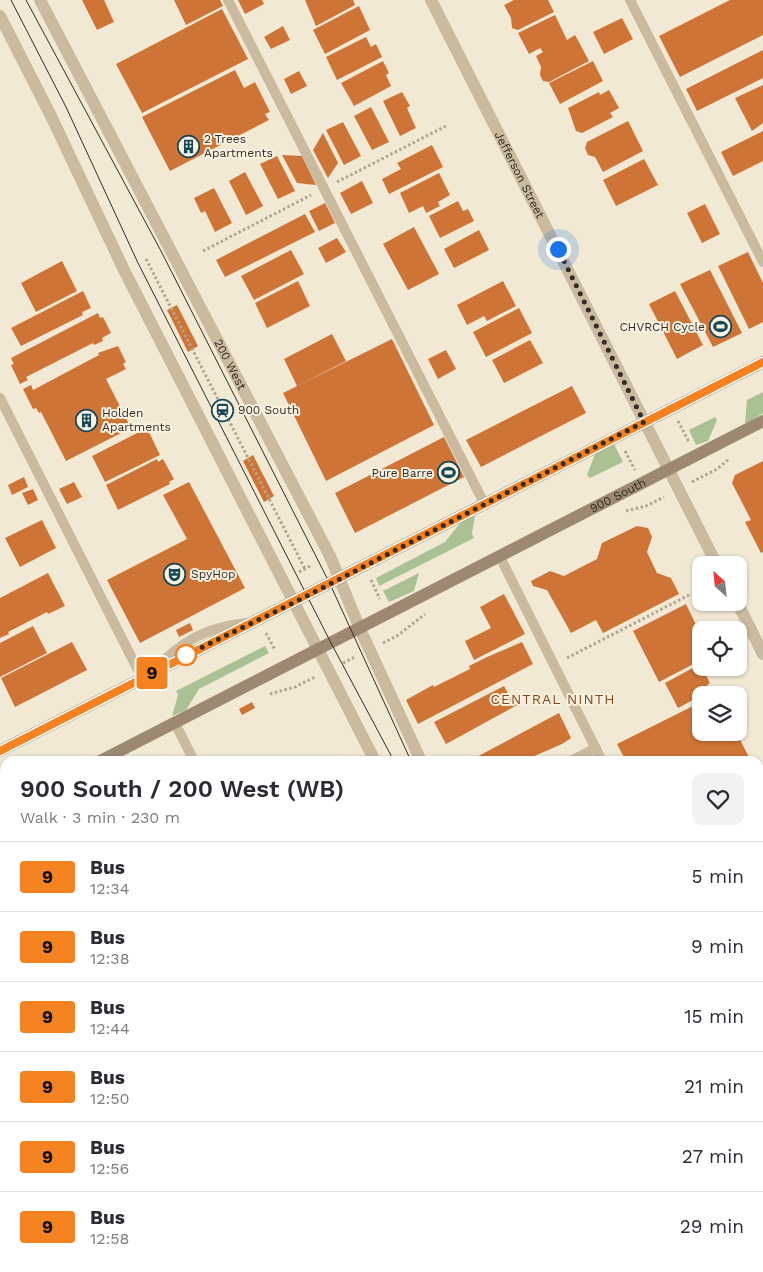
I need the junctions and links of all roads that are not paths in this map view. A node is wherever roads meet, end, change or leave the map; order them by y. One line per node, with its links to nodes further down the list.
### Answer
1 (40, 0): 15 (street, 200 West)
2 (228, 0): 12 (lane)
3 (431, 0): 10 (street, Jefferson Street)
4 (630, 0): 6 (lane)
5 (0, 16): 16 (street)
6 (763, 262)
7 (763, 362): 10 (street)
8 (0, 398): 21 (lane)
9 (763, 421): 11 (street, 900 South)
10 (644, 422): 11 (street, Jefferson Street); 12 (street)
11 (669, 470): 13 (street, 900 South); 14 (street, Jefferson Street)
12 (485, 505): 15 (street)
13 (500, 556): 18 (street, 900 South); 23 (lane)
14 (712, 556)
15 (341, 579): 16 (street); 18 (street, 200 West)
16 (293, 603): 19 (street); 21 (street)
17 (741, 611): 20 (street)
18 (360, 629): 19 (street, 900 South); 28 (street, 200 West)
19 (318, 650): 22 (street, 900 South); 27 (street)
20 (763, 654)
21 (147, 675): 24 (street)
22 (175, 723): 25 (street, 900 South); 26 (lane)
23 (596, 748): 29 (lane); 30 (lane)
24 (0, 751)
25 (110, 756)
26 (192, 756)
27 (372, 756)
28 (419, 756)
29 (581, 756)
30 (600, 756)

